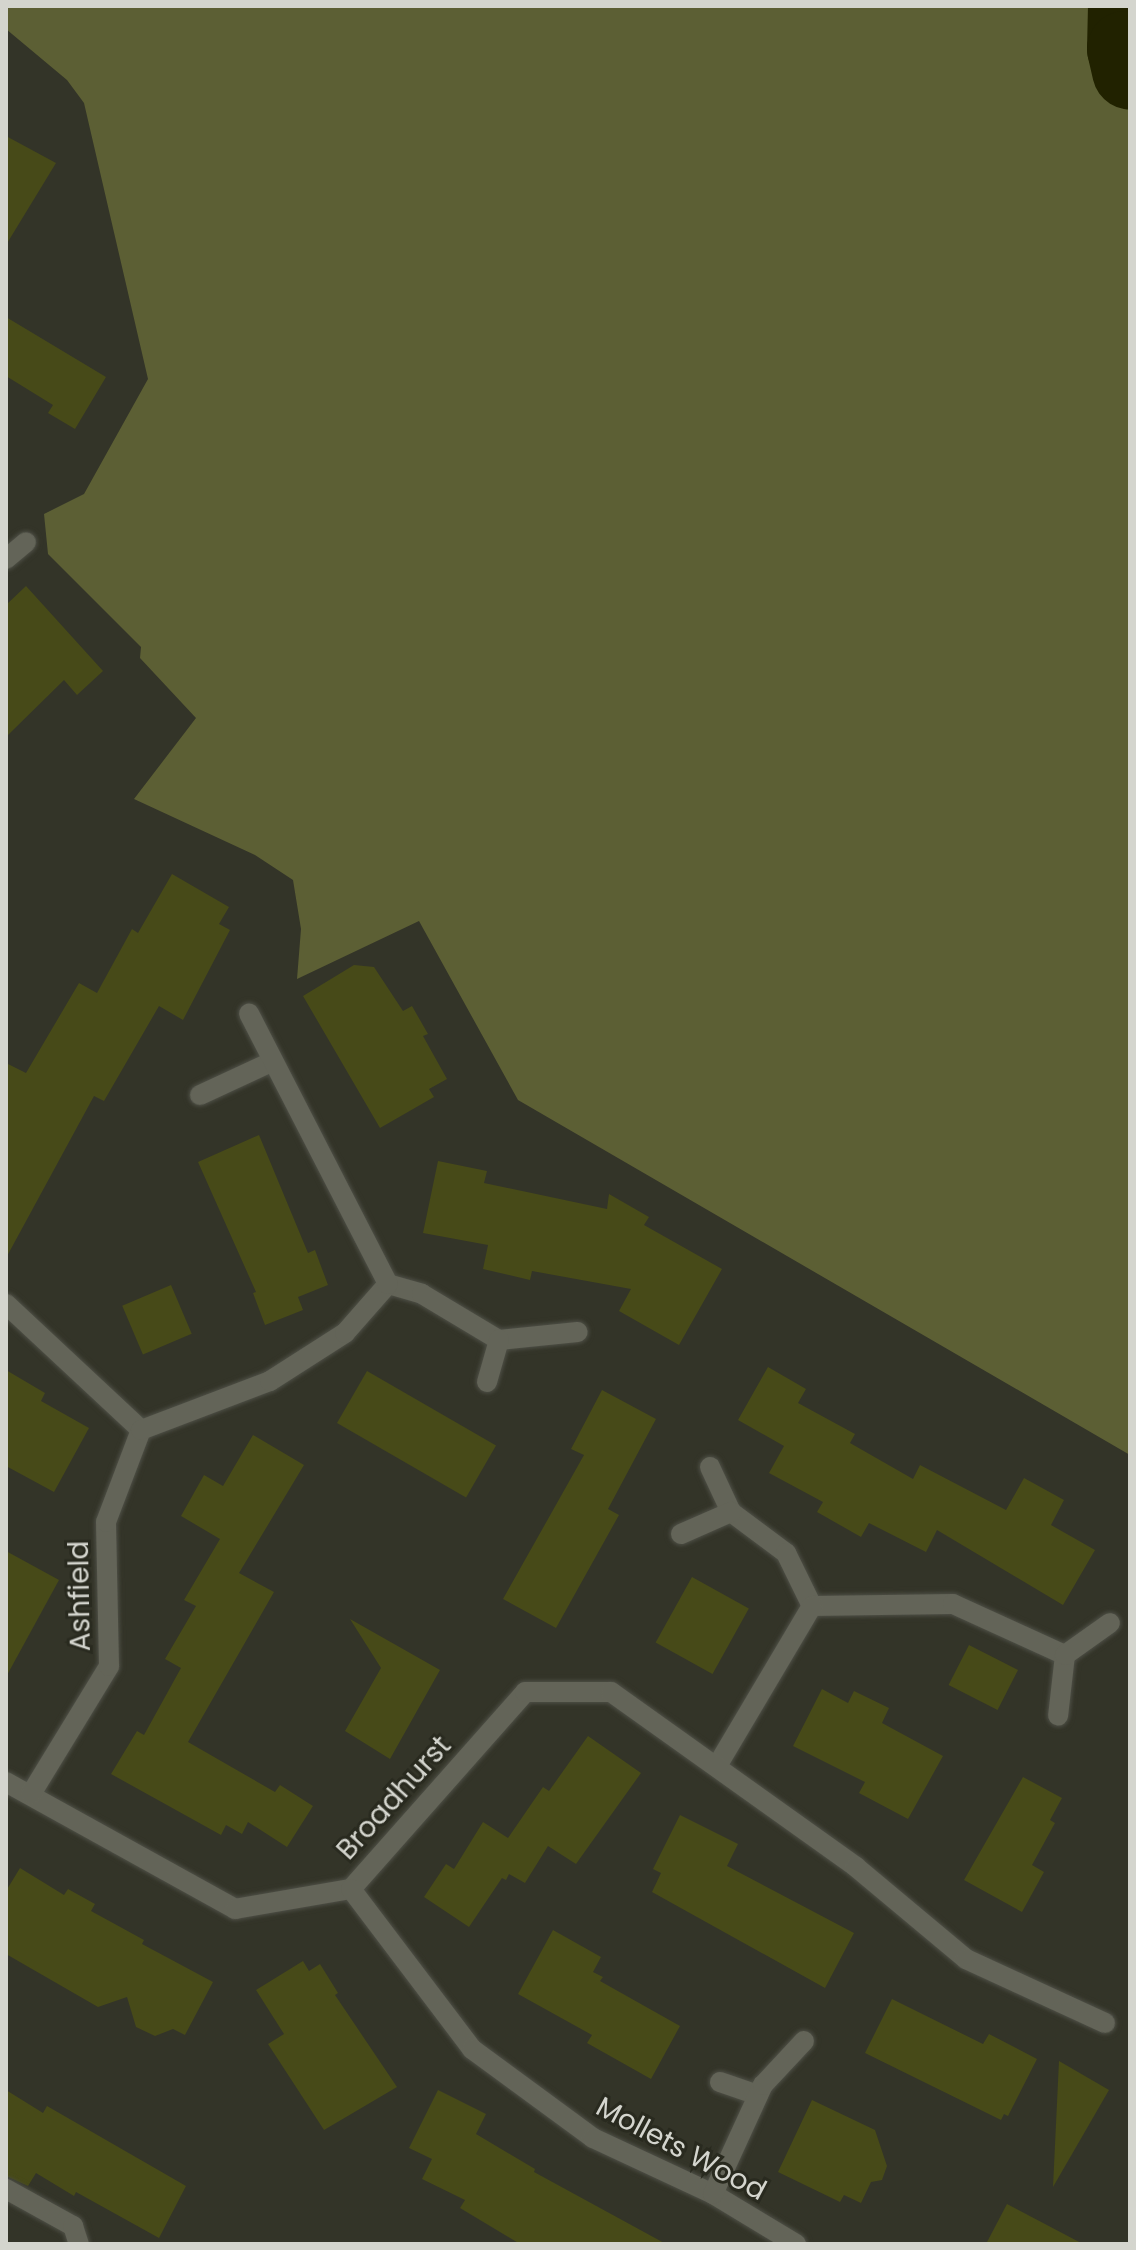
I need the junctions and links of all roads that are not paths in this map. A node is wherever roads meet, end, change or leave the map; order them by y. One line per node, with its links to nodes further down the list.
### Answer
1 (26, 542): 2 (street)
2 (6, 559)
3 (249, 1014): 4 (street)
4 (271, 1062): 5 (street); 6 (street)
5 (200, 1095)
6 (388, 1284): 9 (street); 11 (street)
7 (6, 1304): 11 (street)
8 (578, 1332): 9 (street)
9 (499, 1340): 10 (street)
10 (487, 1382)
11 (141, 1430): 21 (street, Ashfield)
12 (710, 1467): 13 (street)
13 (731, 1512): 14 (street); 15 (street)
14 (681, 1534)
15 (812, 1606): 17 (street); 19 (street)
16 (1110, 1623): 17 (street)
17 (1065, 1655): 18 (street)
18 (1058, 1716)
19 (717, 1766): 22 (street, Broadhurst); 23 (street, Broadhurst)
20 (6, 1782): 21 (street, Broadhurst)
21 (31, 1794): 22 (street, Broadhurst)
22 (351, 1889): 28 (street, Mollets Wood)
23 (1105, 2023)
24 (804, 2041): 26 (street)
25 (720, 2082): 26 (street)
26 (758, 2095): 28 (street)
27 (6, 2189): 29 (street)
28 (713, 2194): 30 (street, Mollets Wood)
29 (79, 2244)
30 (796, 2244)

